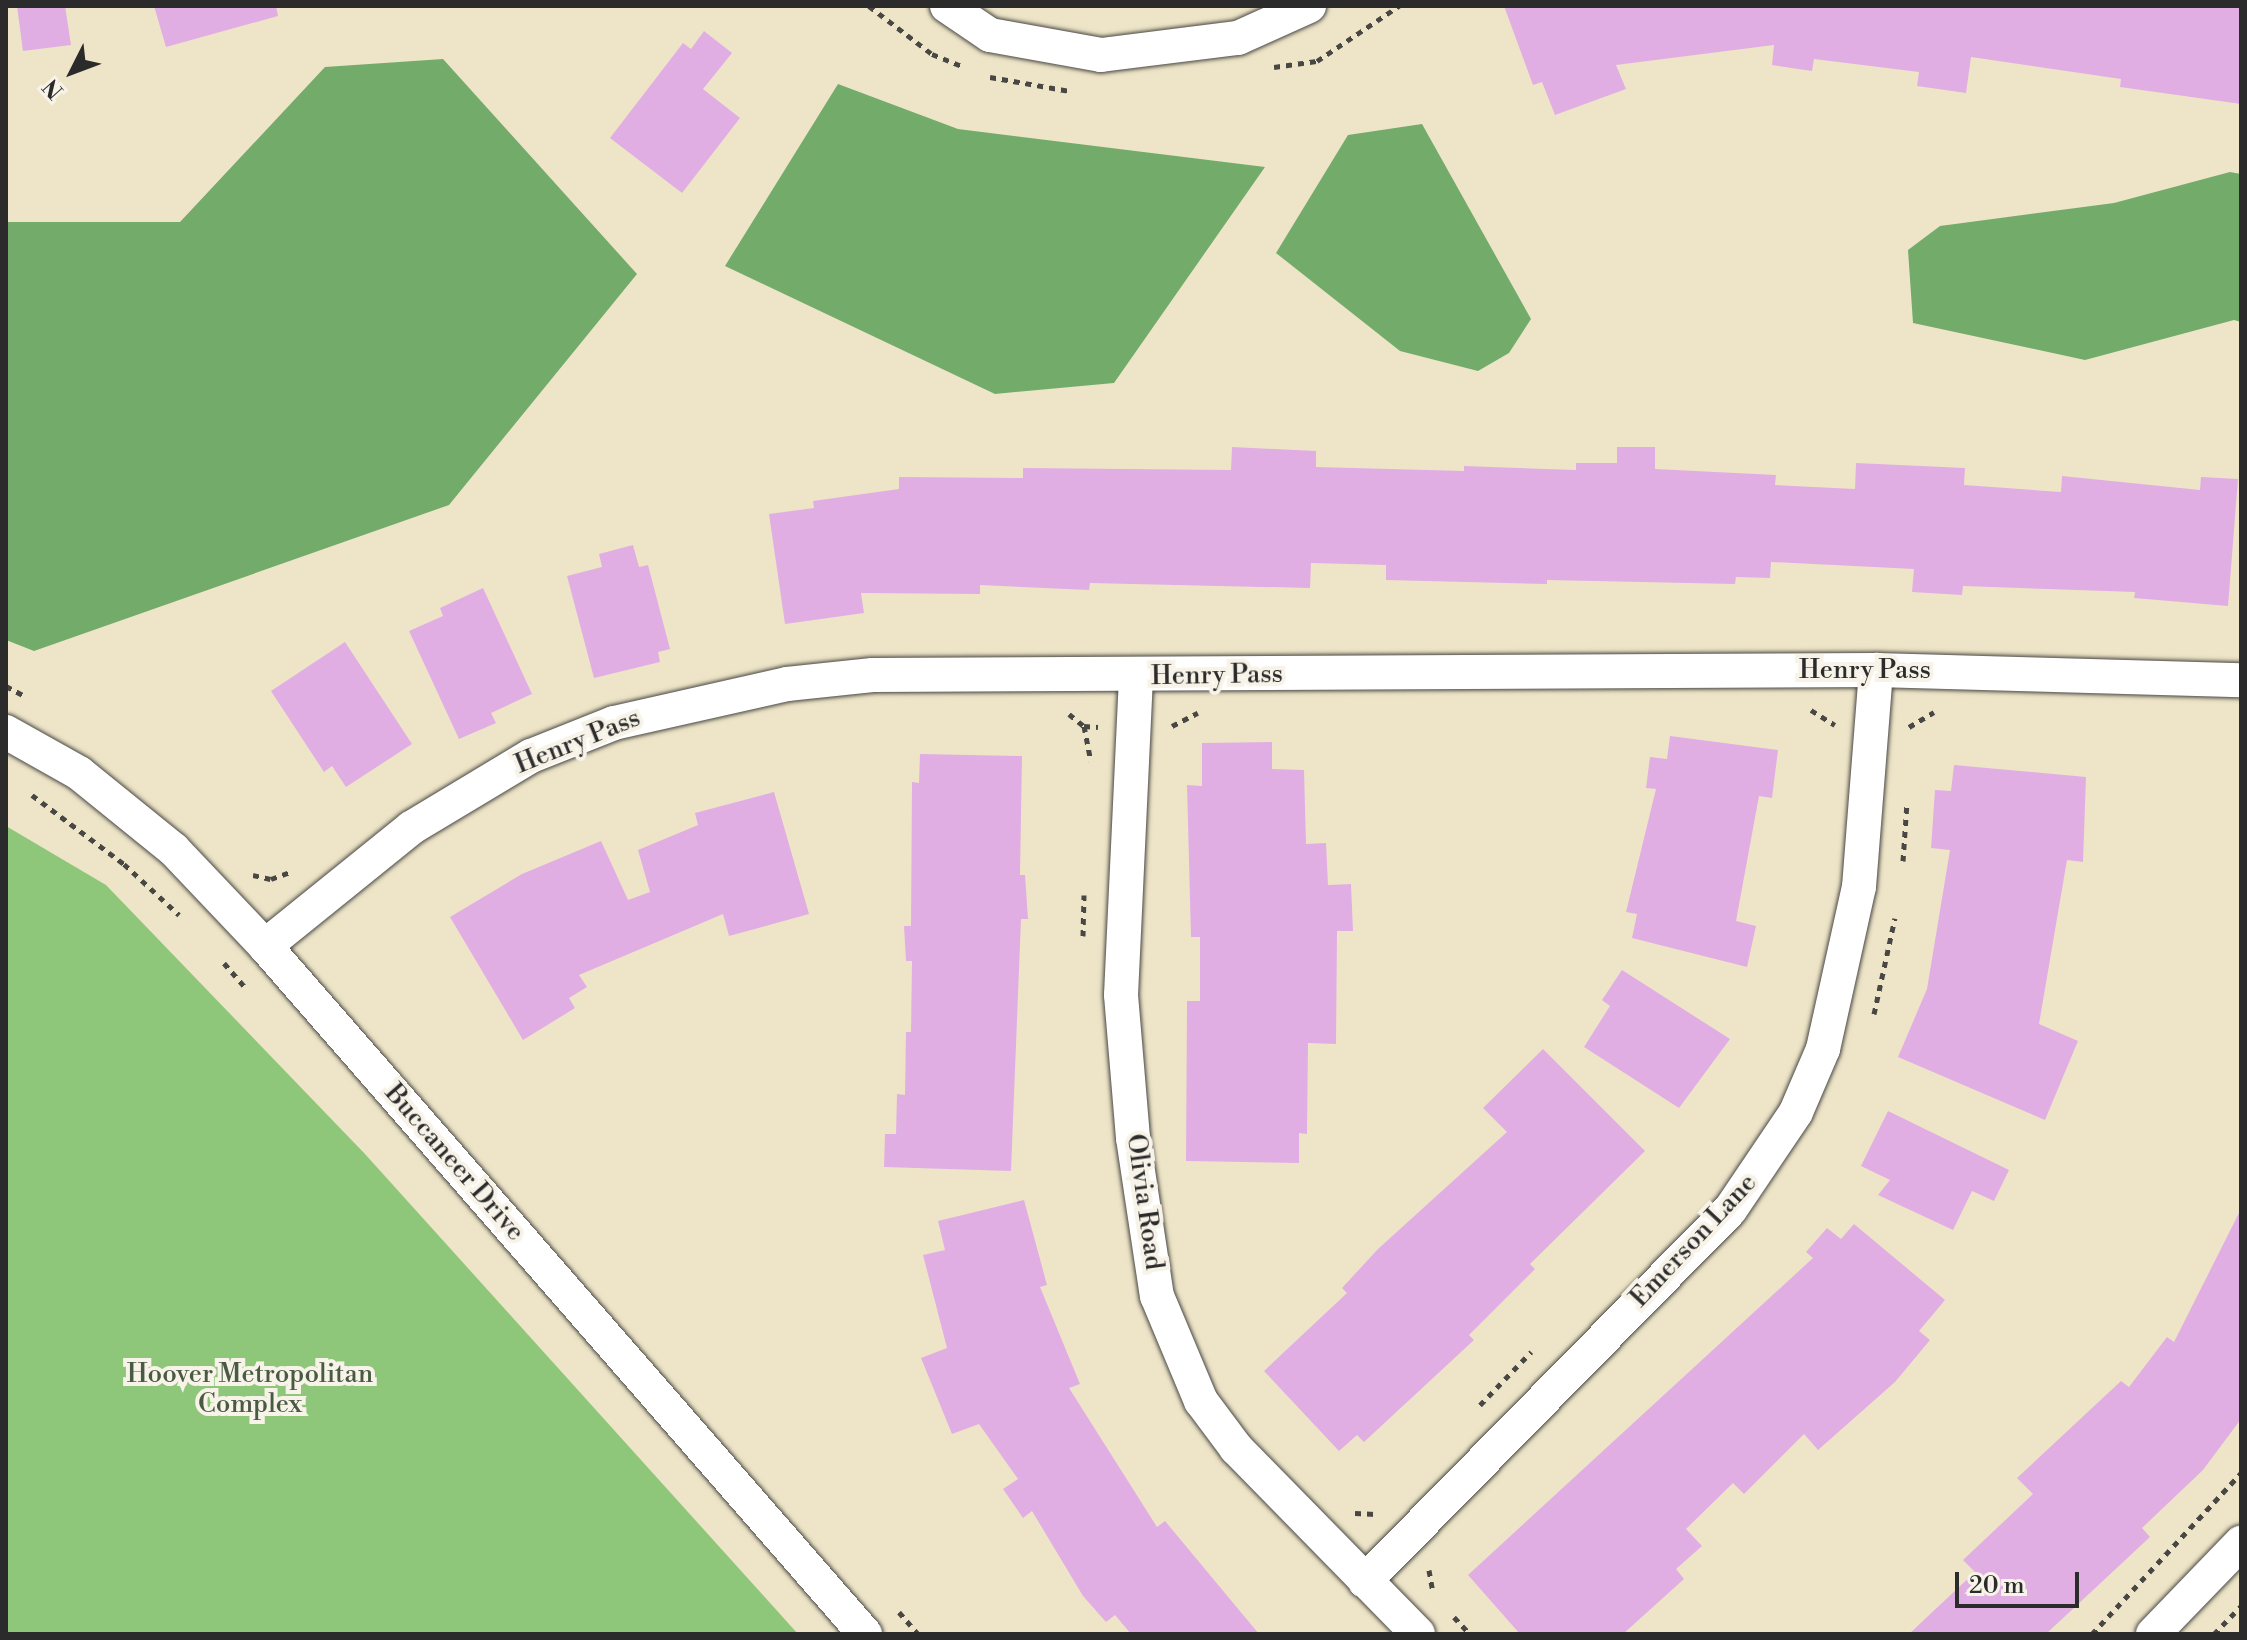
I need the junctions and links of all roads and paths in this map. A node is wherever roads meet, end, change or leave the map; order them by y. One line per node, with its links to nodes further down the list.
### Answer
1 (947, 6): 2 (street)
2 (1309, 6)
3 (1876, 670): 4 (street, Henry Pass); 5 (street, Henry Pass); 13 (street, Emerson Lane)
4 (1136, 677): 12 (street, Olivia Road); 19 (street, Henry Pass)
5 (2241, 680)
6 (1057, 710): 12 (path)
7 (1206, 710): 10 (path)
8 (1793, 710): 11 (path)
9 (1939, 710): 13 (path)
10 (1178, 725): 12 (path); 16 (path)
11 (1830, 725): 13 (path); 15 (path)
12 (1132, 729): 30 (street, Olivia Road)
13 (1873, 730): 28 (street, Emerson Lane)
14 (6, 732): 19 (street, Buccaneer Drive)
15 (1832, 736)
16 (1173, 739)
17 (18, 786): 18 (path)
18 (181, 918)
19 (265, 946): 34 (street, Buccaneer Drive)
20 (213, 951): 21 (path)
21 (252, 995)
22 (1540, 1344): 23 (path)
23 (1476, 1409)
24 (2241, 1473): 37 (path)
25 (1386, 1503): 27 (path)
26 (1344, 1509): 27 (path)
27 (1375, 1513): 28 (path)
28 (1403, 1541): 30 (street, Emerson Lane); 31 (path)
29 (2241, 1543): 38 (street)
30 (1365, 1581): 35 (street, Olivia Road)
31 (1436, 1598)
32 (2241, 1606): 39 (path)
33 (1444, 1607): 36 (path)
34 (865, 1634)
35 (1418, 1634)
36 (1470, 1634)
37 (2092, 1634)
38 (2153, 1634)
39 (2214, 1634)

